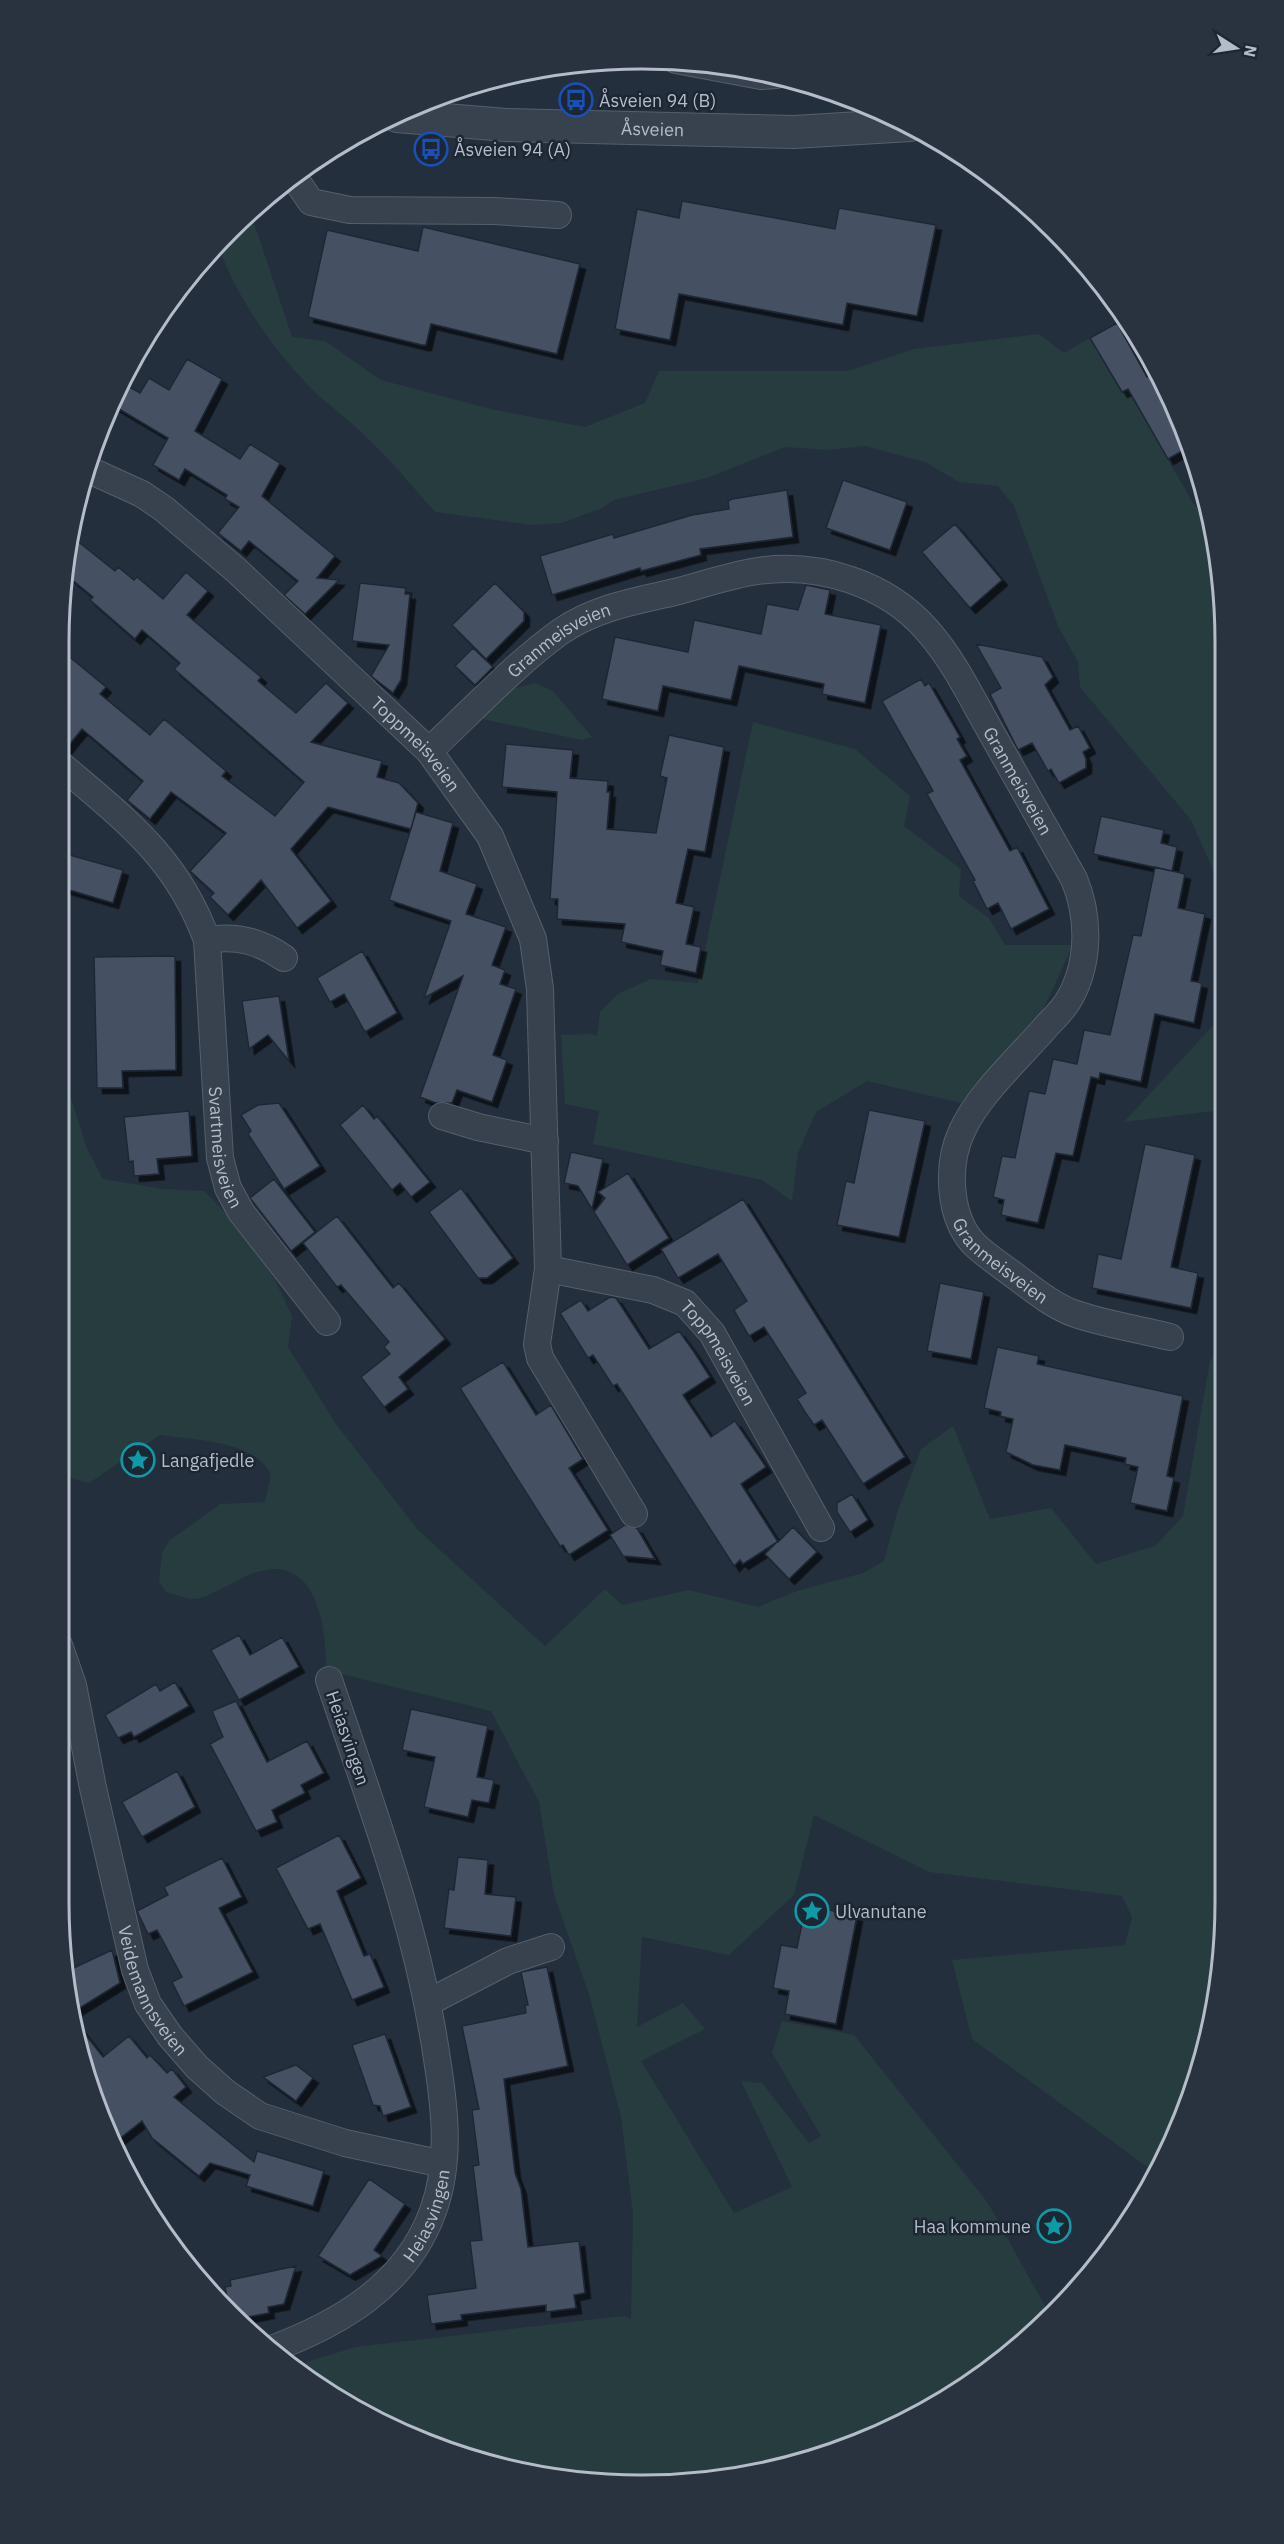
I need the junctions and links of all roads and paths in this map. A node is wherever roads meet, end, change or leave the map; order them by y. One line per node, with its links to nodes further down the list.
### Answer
1 (413, 117): 2 (street, Åsveien)
2 (891, 126)
3 (298, 183): 4 (street)
4 (558, 215)
5 (95, 473): 6 (street, Toppmeisveien)
6 (429, 751): 11 (street, Toppmeisveien); 14 (street, Granmeisveien)
7 (69, 772): 8 (street, Svartmeisveien)
8 (207, 940): 9 (street); 13 (street, Svartmeisveien)
9 (284, 958)
10 (442, 1116): 11 (street)
11 (545, 1141): 12 (street, Toppmeisveien)
12 (548, 1269): 15 (street, Toppmeisveien); 16 (street, Toppmeisveien)
13 (327, 1322)
14 (1170, 1337)
15 (634, 1514)
16 (821, 1528)
17 (69, 1674): 21 (street, Veidemannsveien)
18 (329, 1680): 20 (street, Heiasvingen)
19 (550, 1947): 20 (street)
20 (429, 2002): 21 (street, Heiasvingen)
21 (443, 2164): 22 (street, Heiasvingen)
22 (279, 2346)

